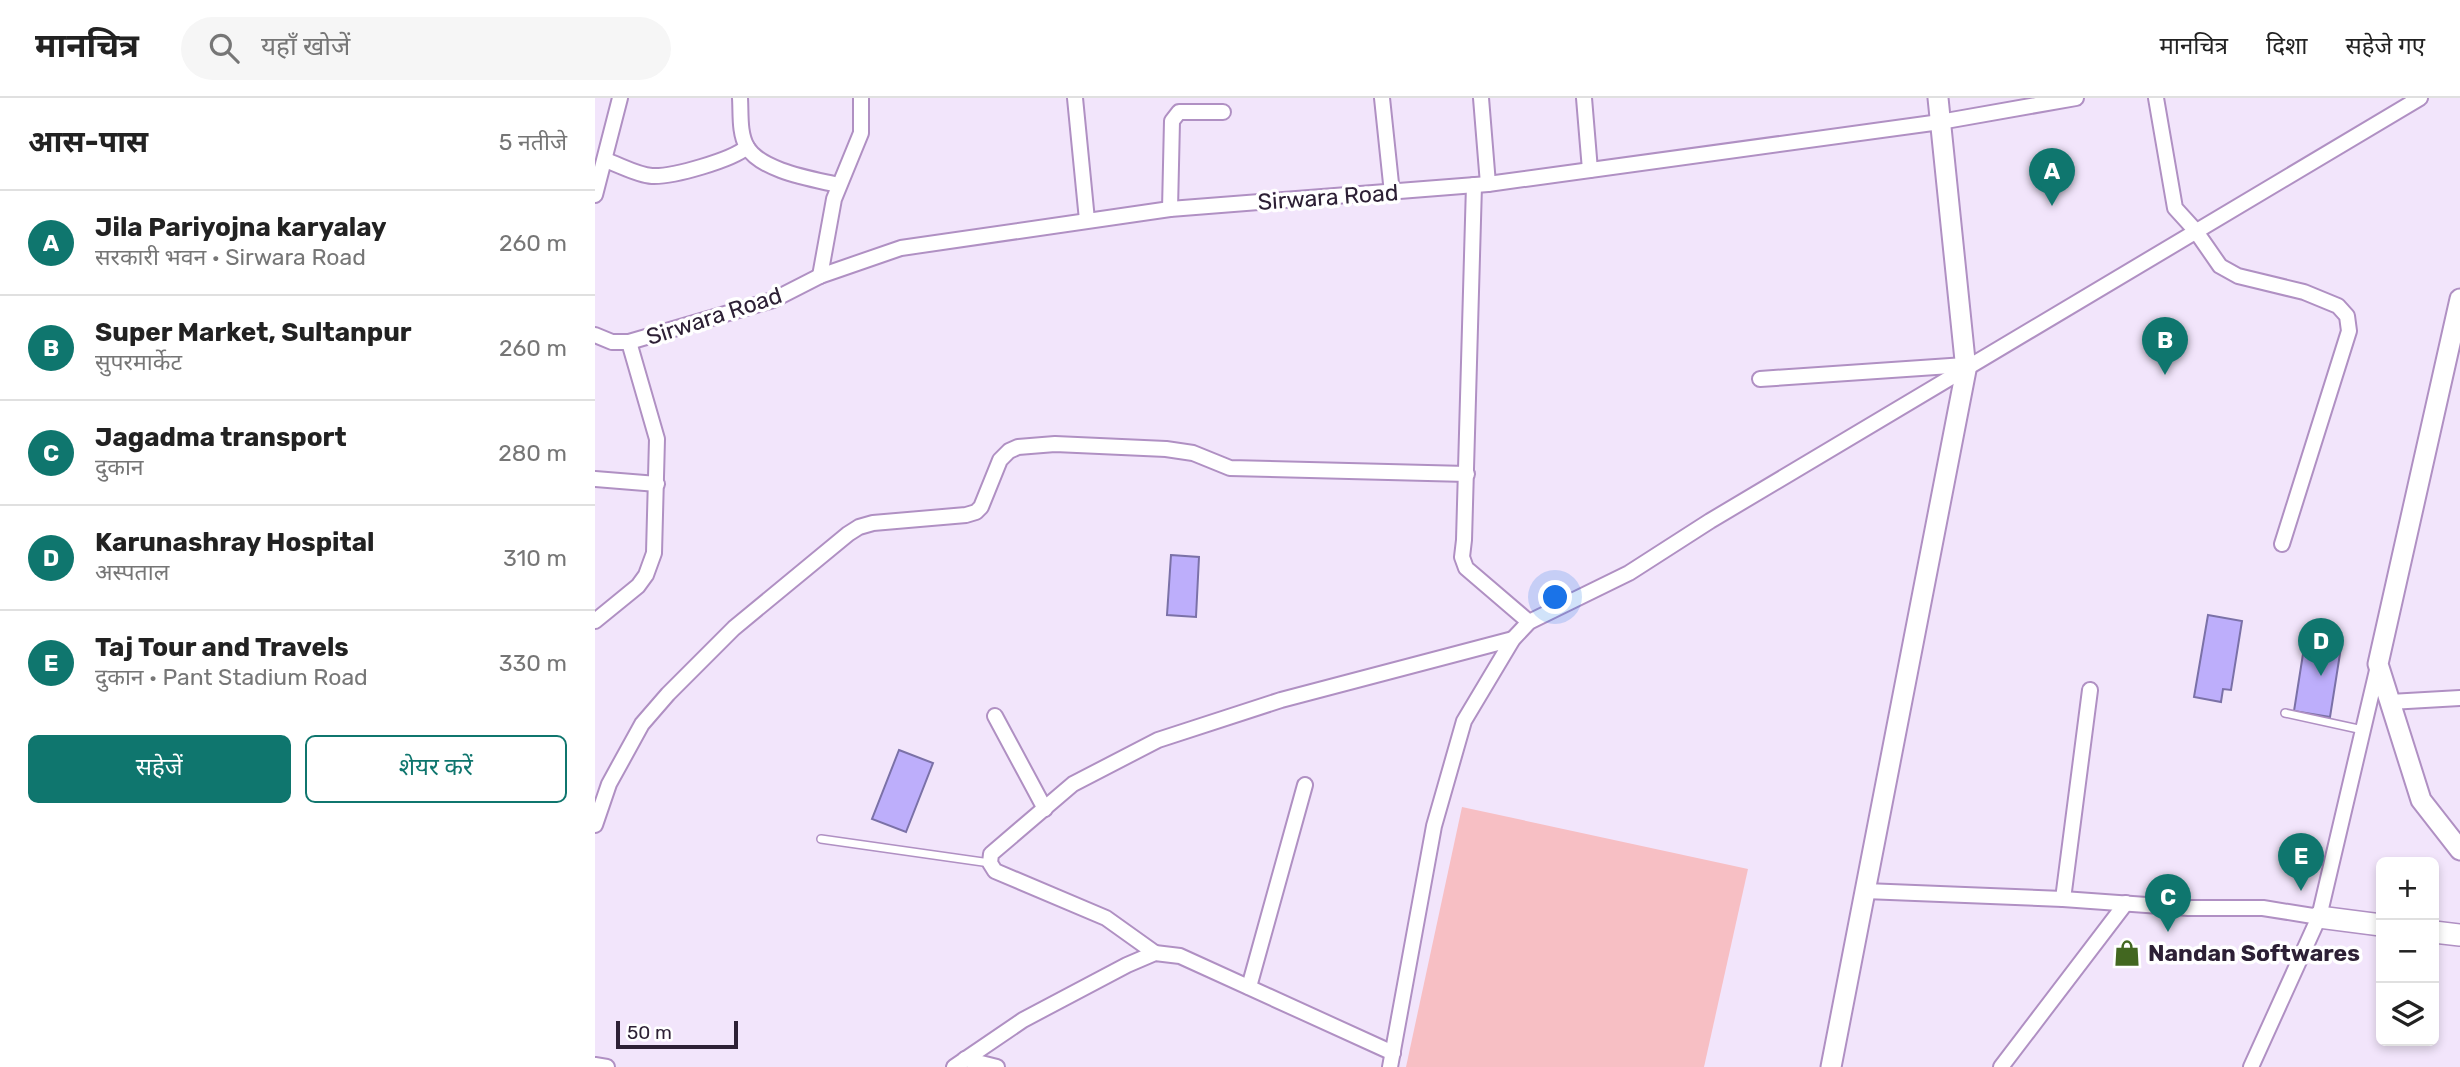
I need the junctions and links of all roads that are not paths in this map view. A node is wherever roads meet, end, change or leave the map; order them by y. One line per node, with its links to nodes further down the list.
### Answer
1 (620, 98): 15 (street)
2 (740, 98): 14 (street)
3 (861, 98): 17 (street)
4 (1075, 98): 22 (street)
5 (1382, 98): 19 (street)
6 (1481, 98): 18 (street)
7 (1584, 98): 16 (street)
8 (1938, 98): 13 (street)
9 (2076, 98): 13 (street, Sirwara Road)
10 (2156, 98): 23 (street)
11 (2420, 98): 23 (street)
12 (1223, 112): 21 (street)
13 (1940, 122): 16 (street, Sirwara Road); 29 (street)
14 (747, 147): 15 (street); 17 (street)
15 (605, 160): 20 (street)
16 (1590, 170): 18 (street, Sirwara Road)
17 (838, 185): 24 (street)
18 (1481, 185): 19 (street, Sirwara Road); 31 (street)
19 (1392, 193): 21 (street, Sirwara Road)
20 (595, 195)
21 (1170, 209): 22 (street, Sirwara Road)
22 (1087, 220): 24 (street, Sirwara Road)
23 (2195, 230): 29 (street); 34 (street)
24 (820, 276): 28 (street, Sirwara Road)
25 (2460, 299): 26 (street)
26 (2457, 329): 38 (street)
27 (595, 335): 28 (street, Sirwara Road)
28 (629, 342): 33 (street)
29 (1965, 368): 30 (street); 36 (street); 51 (street)
30 (1760, 379)
31 (1467, 474): 36 (street); 47 (street)
32 (595, 479): 33 (street)
33 (657, 484): 35 (street)
34 (2282, 544)
35 (595, 621)
36 (1529, 622): 37 (street)
37 (1513, 639): 46 (street); 60 (street)
38 (2378, 664): 41 (street); 44 (street)
39 (2090, 690): 52 (street)
40 (2460, 698): 41 (street)
41 (2390, 702): 49 (street)
42 (2285, 713): 44 (lane)
43 (995, 716): 46 (street)
44 (2363, 730): 54 (street)
45 (1305, 785): 59 (street)
46 (1045, 809): 50 (street)
47 (595, 825)
48 (821, 839): 50 (lane)
49 (2460, 850)
50 (990, 863): 58 (street)
51 (1865, 891): 52 (street); 65 (street)
52 (2063, 899): 53 (street)
53 (2126, 903): 54 (street); 66 (street)
54 (2319, 917): 55 (main road); 67 (street)
55 (2376, 924)
56 (2439, 933): 57 (main road)
57 (2460, 935)
58 (1155, 953): 59 (street); 61 (street)
59 (1249, 987): 60 (street)
60 (1391, 1060)
61 (959, 1063): 64 (street)
62 (595, 1065): 63 (street)
63 (607, 1067)
64 (997, 1067)
65 (1831, 1067)
66 (2001, 1067)
67 (2251, 1067)

